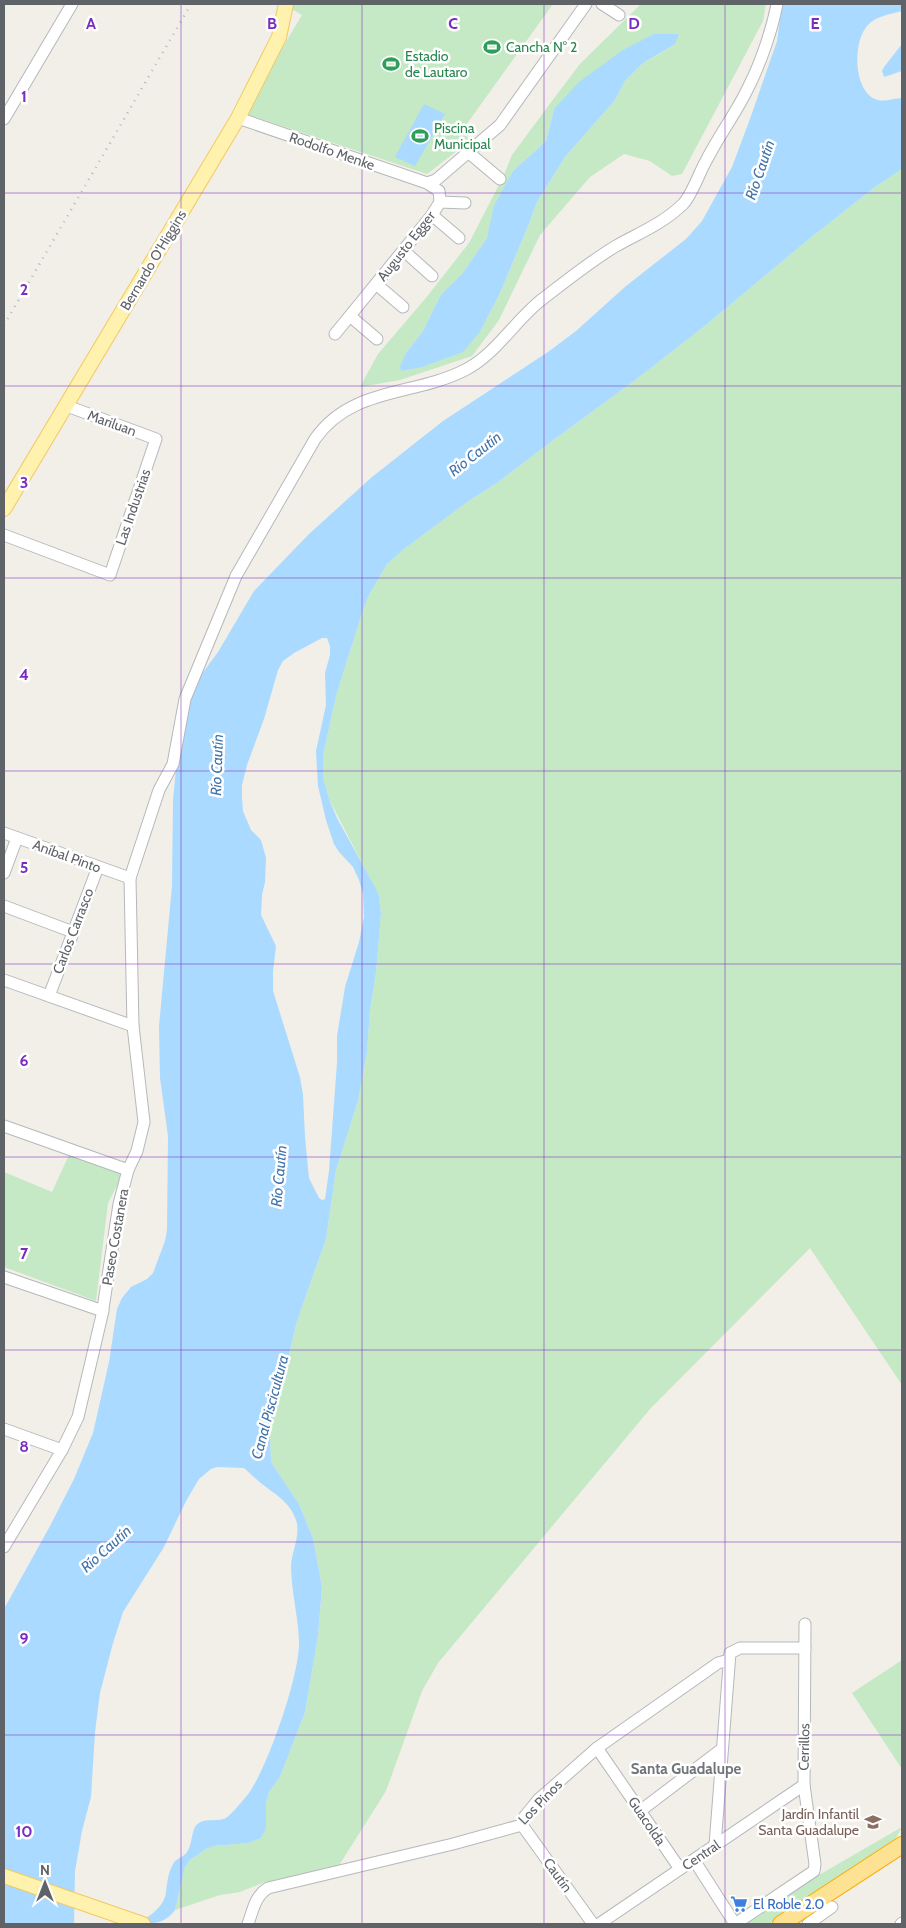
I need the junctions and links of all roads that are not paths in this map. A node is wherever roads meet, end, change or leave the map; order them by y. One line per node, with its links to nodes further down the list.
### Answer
1 (72, 4): 7 (street)
2 (286, 4): 8 (main road, Bernardo O'Higgins)
3 (586, 4): 10 (street)
4 (602, 4): 6 (street)
5 (777, 4): 32 (street, Paseo Costanera)
6 (619, 15)
7 (9, 99): 9 (street)
8 (238, 118): 12 (street, Rodolfo Menke); 24 (main road, Bernardo O'Higgins)
9 (4, 119)
10 (468, 152): 11 (street); 12 (street)
11 (500, 179)
12 (427, 183): 13 (street, Augusto Egger)
13 (440, 202): 14 (street); 15 (street, Augusto Egger)
14 (465, 203)
15 (432, 215): 16 (street); 17 (street, Augusto Egger)
16 (458, 238)
17 (404, 251): 18 (street); 19 (street, Augusto Egger)
18 (432, 276)
19 (376, 284): 20 (street); 21 (street, Augusto Egger)
20 (404, 307)
21 (350, 316): 22 (street, Augusto Egger); 23 (street)
22 (335, 334)
23 (377, 339)
24 (67, 406): 25 (street, Mariluan); 26 (main road, Bernardo O'Higgins)
25 (156, 439): 27 (street, Las Industrias)
26 (4, 509)
27 (4, 535)
28 (4, 833): 29 (street, Aníbal Pinto)
29 (17, 838): 30 (street, Aníbal Pinto); 31 (street)
30 (98, 867): 32 (street, Aníbal Pinto); 34 (street, Carlos Carrasco)
31 (4, 873)
32 (130, 878): 37 (street, Paseo Costanera)
33 (4, 906): 34 (street)
34 (73, 932): 36 (street, Carlos Carrasco)
35 (4, 980): 36 (street)
36 (49, 996): 37 (street)
37 (134, 1026): 39 (street, Paseo Costanera)
38 (4, 1126): 39 (street)
39 (128, 1170): 41 (street, Paseo Costanera)
40 (4, 1277): 41 (street)
41 (102, 1311): 43 (street, Paseo Costanera)
42 (4, 1429): 43 (street)
43 (62, 1450): 44 (street, Paseo Costanera)
44 (4, 1547)
45 (805, 1624): 46 (street, Cerrillos)
46 (805, 1648): 47 (street, Los Pinos); 50 (street, Cerrillos)
47 (729, 1656): 48 (street, Los Pinos); 49 (street)
48 (597, 1748): 51 (street, Guacolda); 52 (street, Los Pinos)
49 (722, 1749): 51 (street); 54 (street)
50 (804, 1785): 54 (street, Central); 63 (street, Cerrillos)
51 (640, 1811): 56 (street, Guacolda)
52 (522, 1825): 60 (street, Los Pinos); 61 (street, Cautín)
53 (902, 1844): 64 (highway)
54 (715, 1845): 55 (street, Central)
55 (694, 1860): 56 (street, Central); 63 (street)
56 (680, 1869): 62 (street, Central)
57 (4, 1876): 59 (main road)
58 (832, 1907): 65 (street)
59 (143, 1924)
60 (248, 1924)
61 (593, 1924)
62 (599, 1924)
63 (735, 1924)
64 (781, 1924)
65 (808, 1924)

